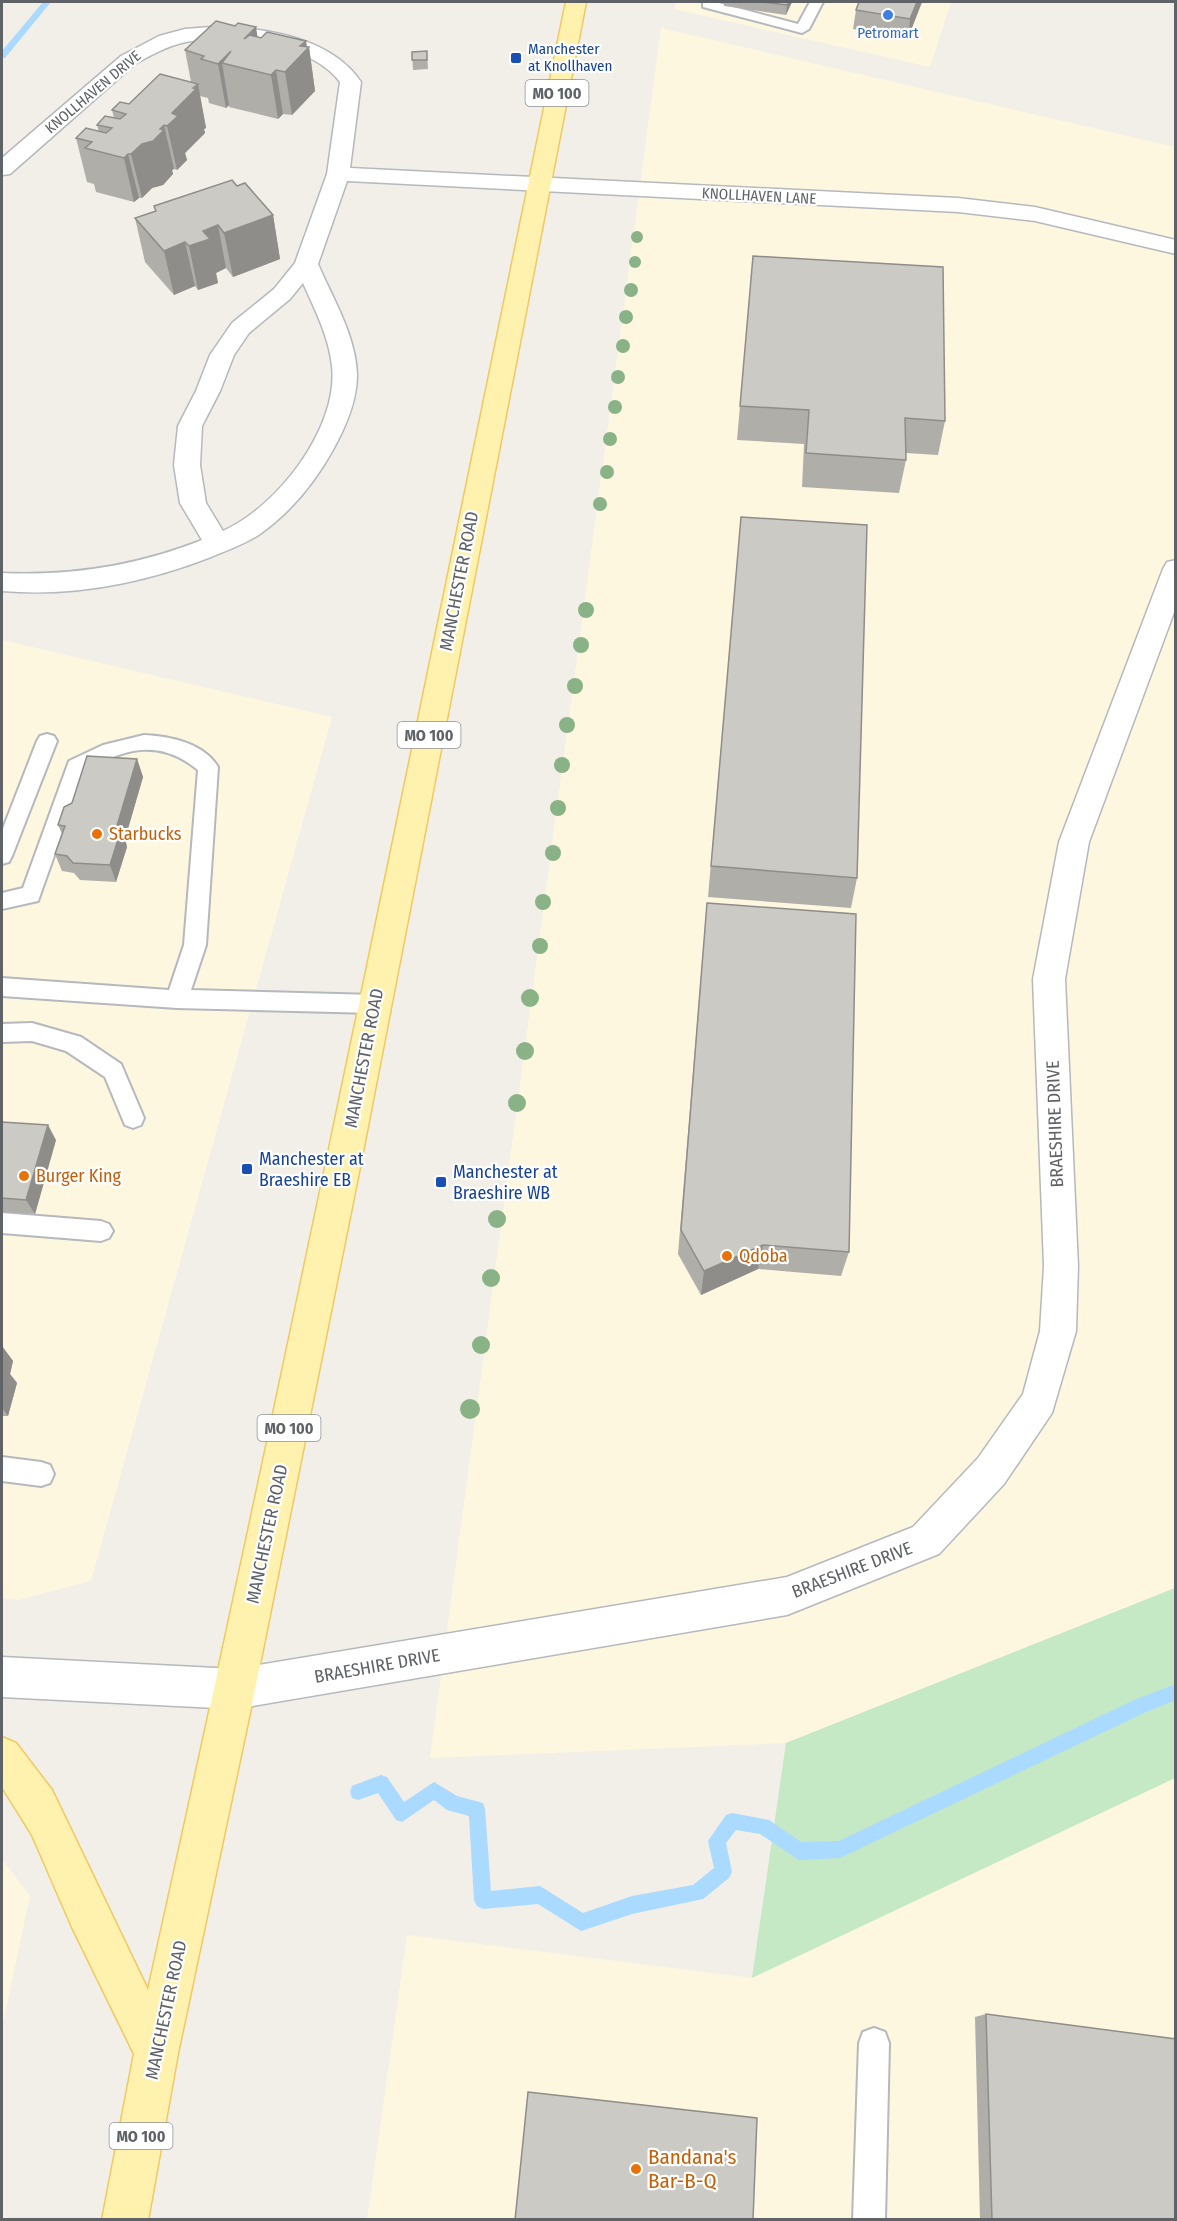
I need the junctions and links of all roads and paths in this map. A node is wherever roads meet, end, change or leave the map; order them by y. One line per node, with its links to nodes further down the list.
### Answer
1 (576, 2): 6 (main road, MANCHESTER ROAD / MO 100)
2 (704, 2): 3 (lane)
3 (816, 2)
4 (2, 169): 5 (street, KNOLLHAVEN DRIVE)
5 (338, 174): 6 (street, KNOLLHAVEN LANE); 8 (street, KNOLLHAVEN DRIVE)
6 (538, 184): 7 (street, KNOLLHAVEN LANE); 17 (main road, MANCHESTER ROAD / MO 100)
7 (1176, 247)
8 (306, 264): 9 (street, KNOLLHAVEN DRIVE); 9 (street)
9 (218, 544): 11 (street)
10 (1176, 569): 25 (street, BRAESHIRE DRIVE)
11 (2, 582)
12 (47, 741): 13 (lane)
13 (2, 856)
14 (2, 901): 16 (lane)
15 (2, 987): 16 (lane)
16 (177, 999): 17 (lane)
17 (375, 1005): 25 (main road, MANCHESTER ROAD / MO 100)
18 (2, 1033): 19 (lane)
19 (133, 1118)
20 (2, 1223): 21 (lane)
21 (101, 1231)
22 (2, 1468): 23 (lane)
23 (41, 1474)
24 (2, 1677): 25 (street, BRAESHIRE DRIVE)
25 (235, 1689): 28 (main road, MANCHESTER ROAD / MO 100)
26 (2, 1757): 28 (main road)
27 (874, 2043): 30 (lane)
28 (156, 2053): 29 (main road, MANCHESTER ROAD / MO 100)
29 (125, 2220)
30 (869, 2220)

